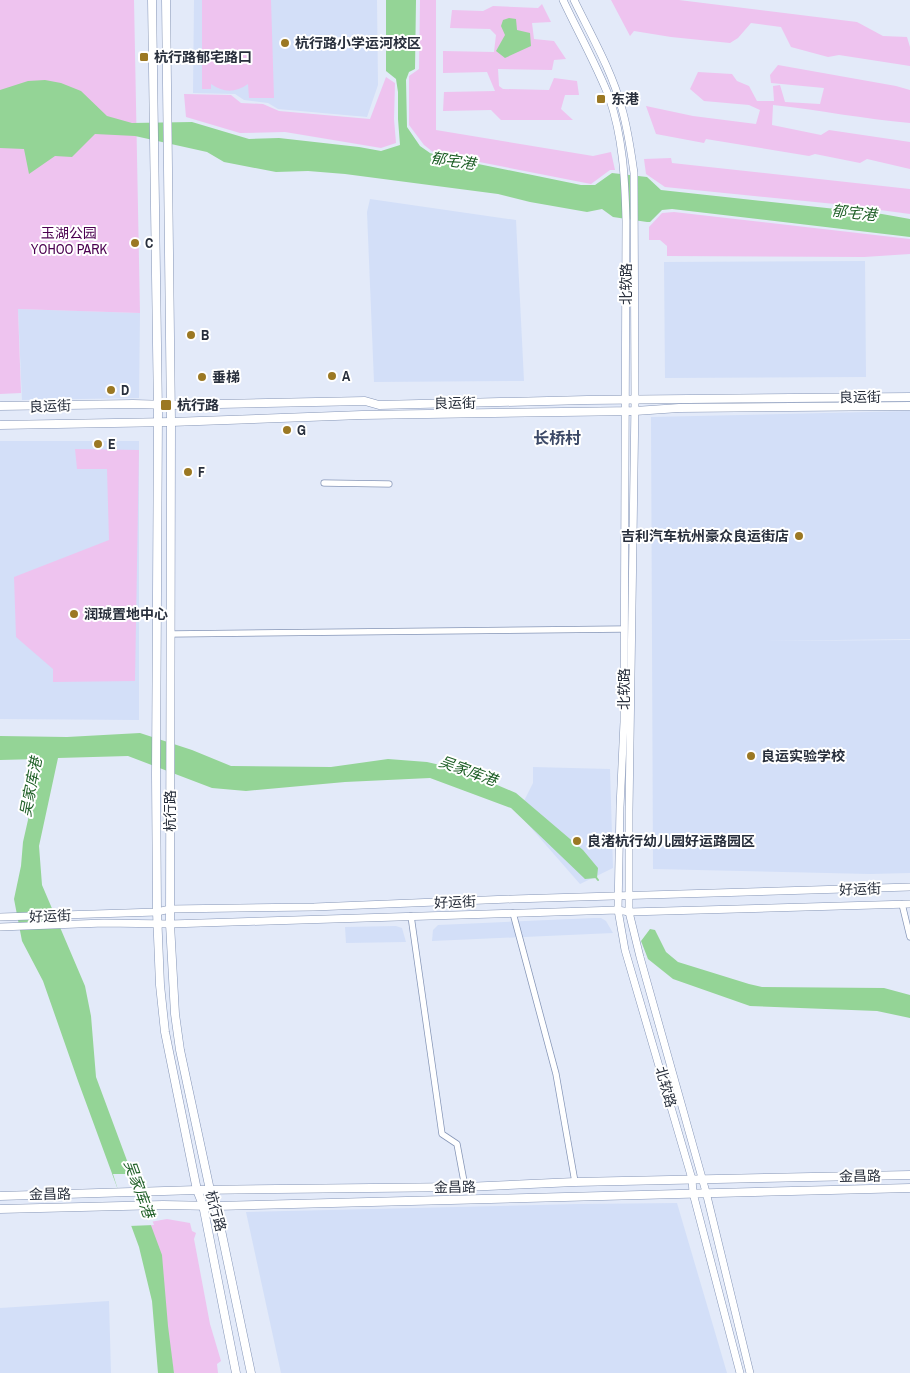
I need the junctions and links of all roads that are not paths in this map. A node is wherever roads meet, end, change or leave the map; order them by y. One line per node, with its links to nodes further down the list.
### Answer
1 (152, 0): 9 (main road, 杭行路)
2 (166, 0): 10 (main road, 杭行路)
3 (563, 0): 5 (street, 北软路)
4 (574, 0): 5 (street, 北软路)
5 (630, 222): 7 (street, 北软路); 8 (street, 北软路)
6 (910, 397): 8 (main road, 良运街)
7 (626, 400): 8 (main road, 良运街); 10 (main road, 良运街); 13 (street, 北软路)
8 (635, 400): 14 (street, 北软路)
9 (158, 405): 10 (main road, 良运街); 11 (main road, 良运街); 15 (main road, 杭行路)
10 (171, 405): 16 (main road, 杭行路)
11 (0, 406)
12 (910, 406): 14 (main road, 良运街)
13 (626, 411): 14 (main road, 良运街); 16 (main road, 良运街); 20 (street, 北软路)
14 (635, 411): 24 (street, 北软路)
15 (158, 421): 16 (main road, 良运街); 17 (main road, 良运街); 29 (main road, 杭行路)
16 (171, 422): 21 (main road, 杭行路)
17 (0, 424)
18 (324, 483): 19 (street)
19 (389, 484)
20 (624, 629): 21 (street); 23 (street, 北软路)
21 (171, 634): 27 (main road, 杭行路)
22 (910, 887): 24 (street, 好运街)
23 (618, 896): 24 (street, 好运街); 27 (street, 好运街); 28 (street, 北软路)
24 (629, 896): 30 (street, 北软路)
25 (902, 904): 26 (street, 好运街); 30 (street, 好运街); 37 (street)
26 (910, 904)
27 (170, 909): 29 (street, 好运街); 35 (main road, 杭行路)
28 (618, 910): 30 (street, 好运街); 31 (street, 好运街); 39 (street, 北软路)
29 (157, 912): 33 (street, 好运街); 34 (main road, 杭行路)
30 (629, 912): 40 (street, 北软路)
31 (513, 913): 32 (street, 好运街); 41 (street)
32 (411, 916): 35 (street, 好运街); 42 (street)
33 (0, 917)
34 (158, 923): 35 (street, 好运街); 36 (street, 好运街); 44 (main road, 杭行路)
35 (170, 924): 45 (main road, 杭行路)
36 (0, 927)
37 (910, 937)
38 (910, 1175): 40 (main road, 金昌路)
39 (692, 1179): 40 (main road, 金昌路); 41 (main road, 金昌路); 47 (street, 北软路)
40 (702, 1180): 46 (street, 北软路)
41 (576, 1182): 42 (main road, 金昌路)
42 (465, 1187): 45 (main road, 金昌路)
43 (910, 1188): 46 (main road, 金昌路)
44 (197, 1190): 45 (main road, 金昌路); 48 (main road, 金昌路); 49 (main road, 杭行路)
45 (210, 1190): 50 (main road, 杭行路)
46 (706, 1192): 47 (main road, 金昌路); 55 (street, 北软路)
47 (693, 1194): 50 (main road, 金昌路); 54 (street, 北软路)
48 (0, 1196)
49 (203, 1205): 50 (main road, 金昌路); 51 (main road, 金昌路); 52 (main road, 杭行路)
50 (216, 1206): 53 (main road, 杭行路)
51 (0, 1209)
52 (236, 1373)
53 (251, 1373)
54 (740, 1373)
55 (750, 1373)

